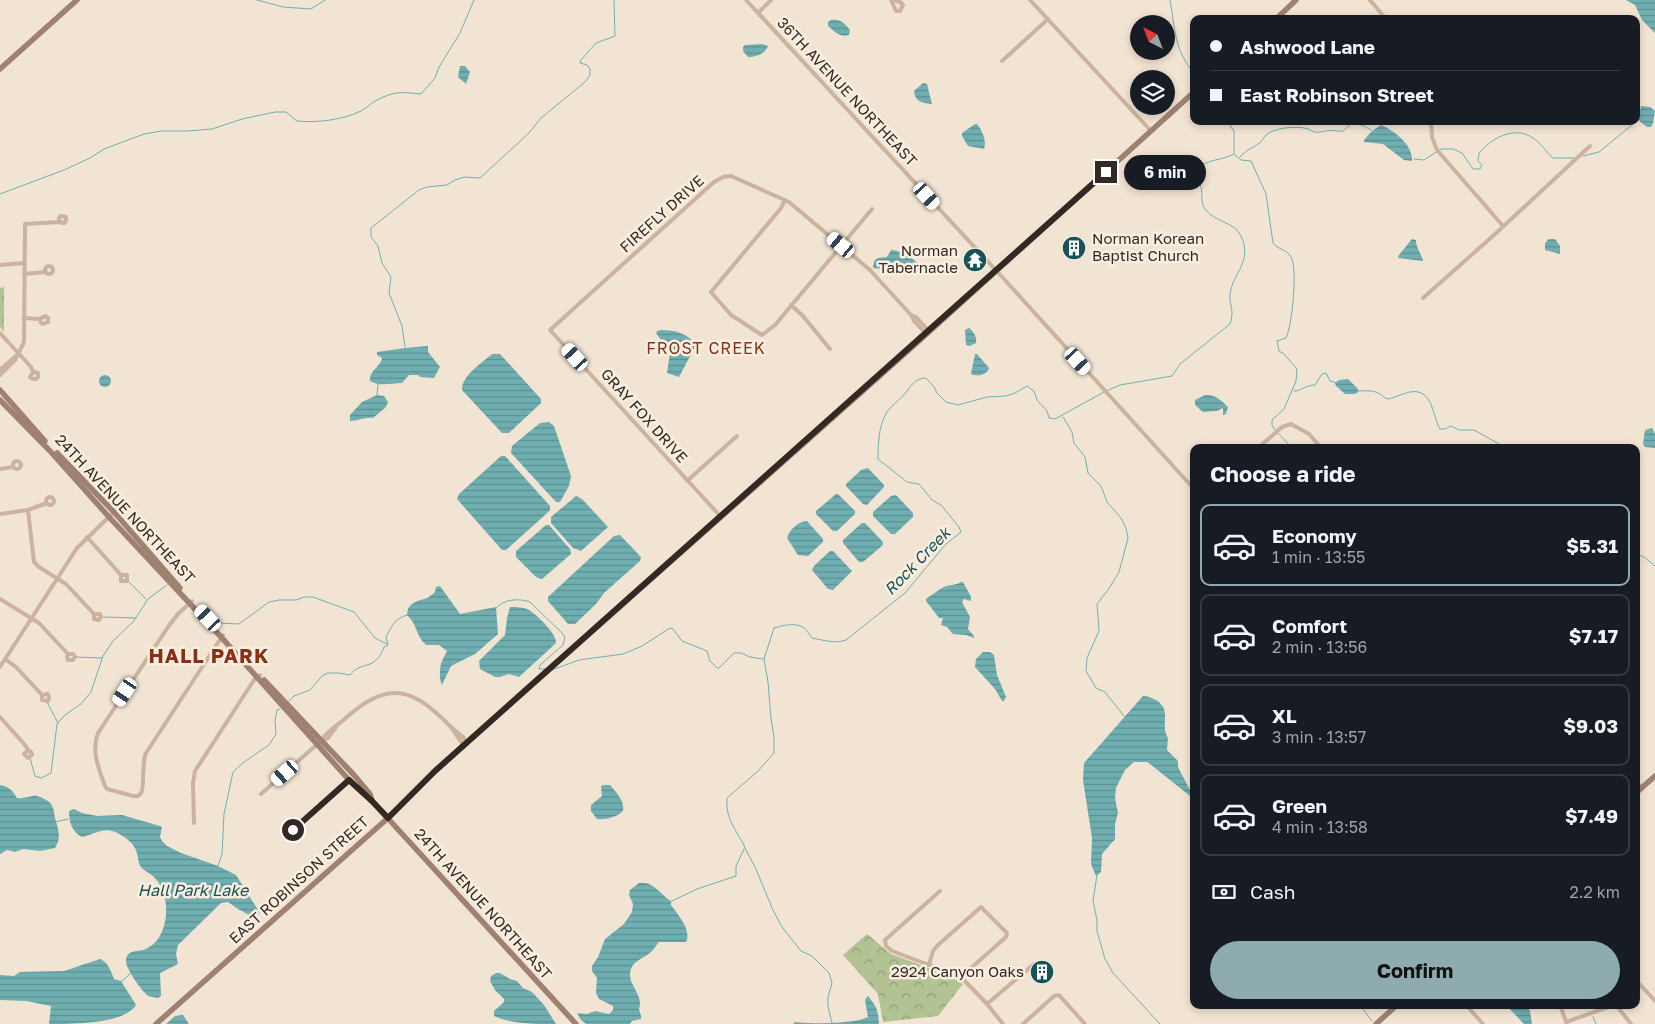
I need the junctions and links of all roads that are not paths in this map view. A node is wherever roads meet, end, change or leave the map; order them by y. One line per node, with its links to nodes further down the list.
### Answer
1 (77, 0): 12 (street)
2 (746, 0): 7 (street, 36TH AVENUE NORTHEAST)
3 (772, 0): 7 (street)
4 (1030, 0): 10 (street)
5 (1296, 0): 8 (street)
6 (1370, 0): 9 (street)
7 (758, 12): 24 (street, 36TH AVENUE NORTHEAST)
8 (1280, 15)
9 (1383, 15)
10 (1048, 19): 11 (street); 15 (street)
11 (1002, 61)
12 (0, 69)
13 (1190, 96): 15 (street, EAST ROBINSON STREET)
14 (1431, 125): 20 (street)
15 (1151, 131): 24 (street, EAST ROBINSON STREET)
16 (1590, 146): 20 (street)
17 (785, 200): 21 (street, FIREFLY DRIVE); 28 (street); 31 (street, FIREFLY DRIVE)
18 (872, 209): 21 (street)
19 (59, 222): 22 (street)
20 (1503, 226): 27 (street)
21 (841, 245): 28 (street); 32 (street, FIREFLY DRIVE)
22 (24, 263): 23 (street); 26 (street)
23 (0, 264)
24 (996, 270): 32 (street, EAST ROBINSON STREET); 47 (street, 36TH AVENUE NORTHEAST)
25 (45, 272): 26 (street)
26 (24, 274): 29 (street)
27 (1423, 298)
28 (791, 305): 34 (street)
29 (24, 318): 30 (street); 35 (street)
30 (40, 319)
31 (550, 330): 46 (street, GRAY FOX DRIVE)
32 (928, 332): 53 (street, EAST ROBINSON STREET)
33 (0, 333): 35 (street)
34 (830, 349)
35 (19, 354): 36 (street); 37 (street); 38 (street)
36 (0, 370)
37 (33, 372)
38 (0, 375)
39 (0, 390): 50 (street, 24TH AVENUE NORTHEAST)
40 (0, 400): 52 (street, 24TH AVENUE NORTHEAST)
41 (738, 436): 46 (street)
42 (1262, 444): 43 (street)
43 (1318, 444)
44 (13, 466): 45 (street)
45 (0, 469)
46 (688, 481): 53 (street, GRAY FOX DRIVE)
47 (1190, 485)
48 (47, 503): 49 (street)
49 (28, 510): 51 (street); 56 (street)
50 (114, 512): 52 (street); 58 (street, 24TH AVENUE NORTHEAST)
51 (0, 514)
52 (108, 517): 54 (street); 58 (street, 24TH AVENUE NORTHEAST)
53 (721, 517): 69 (street, EAST ROBINSON STREET)
54 (87, 537): 55 (street); 56 (street)
55 (122, 575)
56 (57, 578): 59 (street); 60 (street)
57 (0, 599): 60 (street)
58 (191, 602): 61 (street, 24TH AVENUE NORTHEAST); 61 (street)
59 (94, 614)
60 (31, 618): 62 (street); 63 (street)
61 (222, 636): 65 (street, 24TH AVENUE NORTHEAST)
62 (68, 654)
63 (5, 659): 64 (street); 66 (street)
64 (0, 667)
65 (259, 676): 68 (street, 24TH AVENUE NORTHEAST); 70 (street, 24TH AVENUE NORTHEAST); 80 (street)
66 (42, 695)
67 (0, 717): 71 (street)
68 (322, 740): 69 (street); 70 (street); 72 (street, 24TH AVENUE NORTHEAST)
69 (466, 744): 79 (street, EAST ROBINSON STREET)
70 (316, 745): 74 (street, 24TH AVENUE NORTHEAST); 77 (street)
71 (28, 750)
72 (354, 775): 74 (street); 78 (street, 24TH AVENUE NORTHEAST)
73 (1655, 776): 76 (street)
74 (349, 780): 78 (street, 24TH AVENUE NORTHEAST); 81 (street)
75 (1640, 786): 76 (street)
76 (1642, 788)
77 (261, 794)
78 (372, 801): 79 (street, 24TH AVENUE NORTHEAST)
79 (388, 818): 96 (street, EAST ROBINSON STREET); 97 (street, 24TH AVENUE NORTHEAST)
80 (194, 823)
81 (293, 830)
82 (940, 891): 84 (street)
83 (1034, 964): 88 (street)
84 (929, 965): 85 (street); 85 (street)
85 (961, 977): 88 (street)
86 (1640, 984): 87 (street)
87 (1655, 1001)
88 (987, 1004): 98 (street)
89 (1393, 1009): 100 (street)
90 (1470, 1009): 101 (street)
91 (1561, 1009): 95 (street)
92 (1604, 1009): 95 (street)
93 (1618, 1009): 102 (street)
94 (1083, 1023): 99 (street)
95 (1566, 1023)
96 (156, 1024)
97 (576, 1024)
98 (1003, 1024)
99 (1022, 1024)
100 (1376, 1024)
101 (1483, 1024)
102 (1631, 1024)

